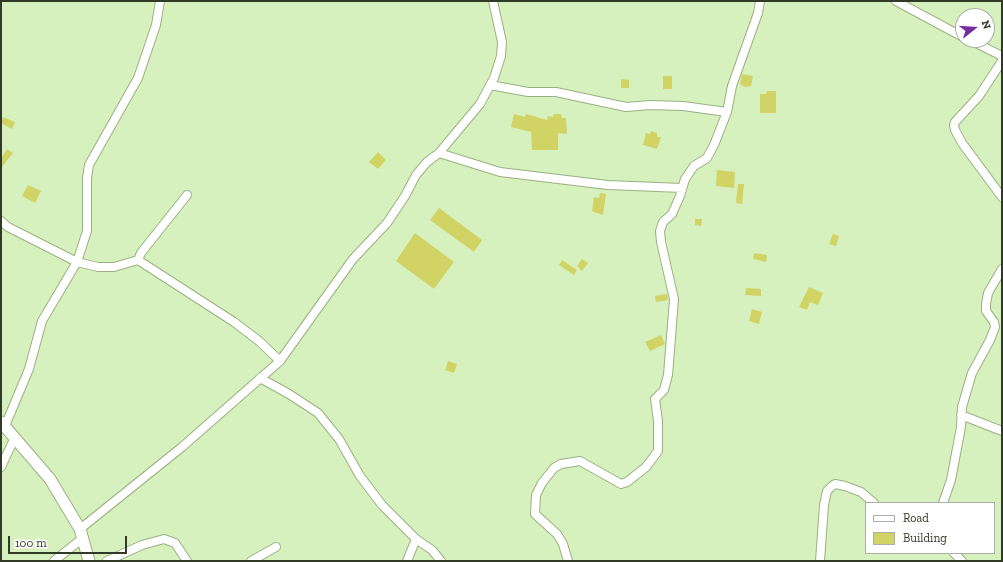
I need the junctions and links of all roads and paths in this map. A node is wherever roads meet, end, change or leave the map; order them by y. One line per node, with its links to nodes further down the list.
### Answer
1 (160, 1): 17 (street)
2 (493, 1): 9 (street)
3 (760, 1): 10 (street)
4 (896, 1): 5 (street)
5 (955, 33)
6 (986, 48): 7 (street)
7 (1002, 56)
8 (1002, 61): 14 (street)
9 (490, 85): 10 (street); 11 (street)
10 (728, 112): 12 (street)
11 (439, 153): 12 (street); 19 (street)
12 (682, 188): 38 (street)
13 (187, 195): 16 (street)
14 (1002, 197)
15 (1, 221): 17 (street)
16 (138, 260): 17 (street); 19 (street)
17 (77, 262): 22 (street)
18 (1002, 269): 21 (street)
19 (280, 361): 20 (street)
20 (260, 378): 28 (street); 29 (street)
21 (961, 415): 23 (street); 27 (street)
22 (3, 424): 24 (main road)
23 (1002, 431)
24 (15, 437): 25 (street); 28 (main road)
25 (1, 467)
26 (873, 502): 39 (street)
27 (943, 502)
28 (82, 533): 31 (street); 32 (main road)
29 (416, 539): 36 (street); 37 (street)
30 (276, 547): 35 (street)
31 (54, 561)
32 (89, 561)
33 (107, 561): 34 (street)
34 (187, 561)
35 (251, 561)
36 (407, 561)
37 (440, 561)
38 (568, 561)
39 (820, 561)

